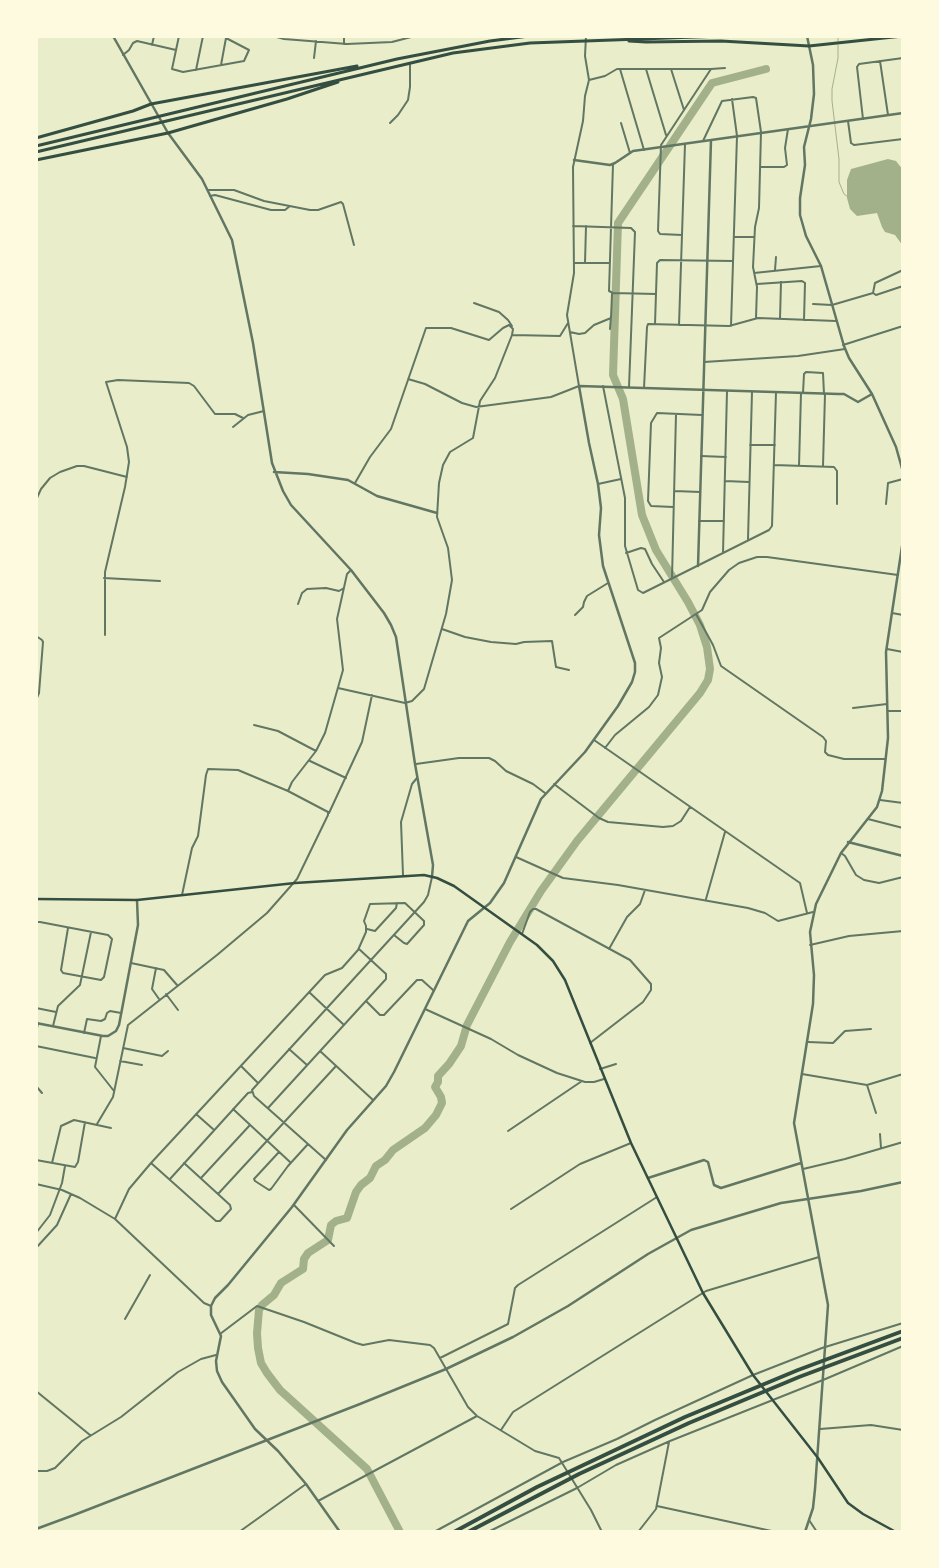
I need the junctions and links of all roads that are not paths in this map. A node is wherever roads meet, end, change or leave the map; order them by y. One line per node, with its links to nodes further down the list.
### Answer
1 (113, 36): 22 (street)
2 (154, 36): 19 (street)
3 (179, 36): 21 (street)
4 (203, 36): 34 (street)
5 (273, 36): 17 (street)
6 (344, 36): 18 (street)
7 (399, 36): 16 (street)
8 (415, 36): 16 (street)
9 (529, 36): 25 (highway)
10 (723, 36): 15 (highway)
11 (903, 36): 20 (highway)
12 (226, 37): 28 (street); 28 (street)
13 (807, 37): 20 (street)
14 (585, 38): 15 (highway); 27 (highway); 36 (street)
15 (622, 39): 20 (highway)
16 (401, 40): 18 (street)
17 (316, 41): 18 (street); 23 (street)
18 (344, 44)
19 (152, 45): 21 (street); 22 (street)
20 (809, 46): 46 (street)
21 (176, 50): 34 (street)
22 (123, 55): 38 (street)
23 (314, 58)
24 (903, 58): 26 (street)
25 (397, 59): 38 (highway); 57 (highway)
26 (880, 61): 41 (street); 42 (street)
27 (410, 62): 35 (highway); 44 (street)
28 (221, 65): 34 (street)
29 (725, 68): 33 (street)
30 (620, 69): 31 (street); 36 (street); 59 (street)
31 (646, 69): 32 (street); 50 (street)
32 (671, 69): 33 (street); 39 (street)
33 (711, 69): 39 (street)
34 (196, 70)
35 (357, 75): 49 (highway); 60 (highway)
36 (589, 80): 63 (street)
37 (732, 99): 48 (street); 51 (street); 55 (street)
38 (152, 104): 49 (street); 52 (highway)
39 (684, 110): 50 (street)
40 (903, 113): 41 (street)
41 (888, 115): 42 (street)
42 (863, 118): 43 (street)
43 (848, 121): 46 (street); 53 (street)
44 (390, 123)
45 (621, 123): 61 (street)
46 (810, 126): 47 (street); 83 (street)
47 (788, 129): 48 (street); 65 (street)
48 (761, 132): 51 (street); 65 (street)
49 (168, 133): 62 (highway); 66 (street)
50 (666, 135): 58 (street)
51 (737, 136): 54 (street); 73 (street)
52 (36, 138)
53 (903, 139)
54 (711, 140): 55 (street); 78 (street)
55 (703, 141): 56 (street)
56 (685, 144): 58 (street); 72 (street)
57 (36, 146)
58 (660, 147): 59 (street); 72 (street)
59 (644, 150): 61 (street)
60 (36, 152)
61 (630, 153): 64 (street)
62 (36, 160)
63 (574, 160): 64 (street); 69 (street)
64 (613, 164): 71 (street)
65 (760, 167): 74 (street)
66 (208, 190): 67 (street); 68 (street)
67 (210, 196): 68 (street); 127 (street)
68 (290, 206): 75 (street)
69 (573, 226): 70 (street); 80 (street)
70 (586, 226): 71 (street); 81 (street)
71 (611, 227): 82 (street); 92 (street)
72 (682, 235): 77 (street)
73 (734, 237): 74 (street); 79 (street)
74 (754, 238): 86 (street)
75 (354, 245)
76 (776, 257): 84 (street)
77 (682, 260): 78 (street); 93 (street); 104 (street)
78 (707, 261): 79 (street); 106 (street)
79 (732, 262): 107 (street)
80 (574, 263): 81 (street); 102 (street)
81 (585, 264): 82 (street)
82 (610, 264): 90 (street)
83 (821, 266): 84 (street); 96 (street)
84 (775, 270): 86 (street)
85 (903, 270): 91 (street)
86 (753, 273): 88 (street)
87 (781, 282): 88 (street); 99 (street); 100 (street)
88 (756, 284): 98 (street)
89 (903, 286): 91 (street)
90 (612, 293): 92 (street); 97 (street)
91 (873, 293): 96 (street)
92 (632, 294): 93 (street); 117 (street)
93 (656, 294): 103 (street)
94 (474, 303): 105 (street)
95 (813, 304): 96 (street)
96 (832, 305): 101 (street)
97 (612, 316): 109 (street); 110 (street)
98 (756, 318): 99 (street); 107 (street)
99 (780, 319): 100 (street)
100 (804, 320): 101 (street)
101 (836, 321): 112 (street)
102 (568, 324): 110 (street); 111 (street)
103 (655, 324): 104 (street); 118 (street)
104 (679, 325): 106 (street)
105 (512, 326): 111 (street); 114 (street)
106 (705, 326): 107 (street); 113 (street)
107 (731, 326)
108 (903, 326): 112 (street)
109 (610, 329)
110 (570, 332): 115 (street)
111 (512, 335): 126 (street)
112 (844, 347): 113 (street); 125 (street)
113 (704, 362): 119 (street)
114 (408, 379): 126 (street); 146 (street)
115 (579, 386): 116 (street); 126 (street); 147 (street)
116 (603, 386): 117 (street); 142 (street)
117 (629, 388): 118 (street)
118 (644, 388): 119 (street)
119 (703, 390): 120 (street); 129 (street)
120 (727, 391): 121 (street); 135 (street)
121 (752, 392): 122 (street); 132 (street)
122 (776, 392): 123 (street); 133 (street)
123 (802, 393): 124 (street); 124 (street); 137 (street)
124 (824, 394): 125 (street); 138 (street)
125 (872, 394): 140 (street)
126 (478, 407): 154 (street)
127 (264, 411): 130 (street); 139 (street)
128 (676, 414): 129 (street); 148 (street); 153 (street)
129 (702, 414): 134 (street)
130 (243, 418): 131 (street); 141 (street)
131 (233, 427)
132 (750, 445): 133 (street); 145 (street)
133 (775, 445): 136 (street)
134 (701, 456): 135 (street); 149 (street)
135 (726, 456): 144 (street)
136 (774, 466): 137 (street); 157 (street)
137 (799, 466): 138 (street)
138 (823, 467): 151 (street)
139 (274, 472): 146 (street); 162 (street)
140 (903, 472)
141 (127, 477): 150 (street); 164 (street)
142 (622, 479): 147 (street); 159 (street)
143 (903, 479): 152 (street)
144 (725, 481): 145 (street); 156 (street)
145 (749, 482): 157 (street)
146 (355, 483): 154 (street)
147 (598, 484): 168 (street)
148 (674, 491): 149 (street); 153 (street)
149 (700, 492): 155 (street)
150 (36, 500)
151 (837, 504)
152 (886, 504)
153 (673, 507): 165 (street)
154 (437, 513): 175 (street)
155 (699, 521): 156 (street); 161 (street)
156 (724, 521): 160 (street)
157 (748, 540): 160 (street)
158 (903, 540): 163 (street)
159 (626, 553): 167 (street); 167 (street)
160 (723, 553): 161 (street)
161 (698, 566): 165 (street)
162 (351, 570): 169 (street); 184 (street)
163 (898, 575): 171 (street); 172 (street)
164 (104, 578): 166 (street); 176 (street)
165 (672, 578): 167 (street)
166 (160, 581)
167 (664, 582)
168 (608, 583): 174 (street); 190 (street)
169 (344, 588): 170 (street); 181 (street)
170 (298, 604)
171 (892, 613): 173 (street); 178 (street)
172 (696, 614): 191 (street); 193 (street)
173 (903, 614)
174 (575, 615)
175 (441, 629): 180 (street); 184 (street)
176 (105, 635)
177 (36, 636): 183 (street)
178 (887, 649): 179 (street); 185 (street)
179 (903, 652)
180 (569, 670)
181 (338, 688): 182 (street); 192 (street)
182 (372, 695): 184 (street); 196 (street)
183 (36, 700)
184 (405, 703): 195 (street)
185 (887, 704): 186 (street); 187 (street)
186 (853, 708)
187 (887, 711): 188 (street); 193 (street)
188 (903, 711)
189 (254, 725): 192 (street)
190 (594, 740): 191 (street); 198 (street)
191 (605, 748): 203 (street)
192 (316, 751): 194 (street)
193 (886, 759): 201 (street)
194 (309, 760): 196 (street); 199 (street)
195 (414, 764): 197 (street); 200 (street)
196 (346, 778): 204 (street)
197 (417, 778): 212 (street); 213 (street)
198 (554, 784): 200 (street); 203 (street)
199 (288, 791): 204 (street); 217 (street)
200 (545, 793): 211 (street)
201 (880, 800): 202 (street); 205 (street)
202 (903, 803)
203 (690, 807): 207 (street)
204 (329, 813): 215 (street)
205 (868, 819): 206 (street); 208 (street)
206 (903, 828)
207 (725, 832): 220 (street); 225 (street)
208 (848, 842): 209 (street); 210 (street)
209 (841, 853): 214 (street); 224 (street)
210 (903, 856)
211 (516, 857): 216 (street); 222 (street)
212 (403, 875): 213 (main road); 215 (main road)
213 (432, 877): 222 (main road); 223 (street)
214 (903, 877)
215 (295, 883): 217 (main road); 240 (street)
216 (645, 890): 220 (street); 235 (street)
217 (182, 895): 219 (main road)
218 (36, 900): 219 (main road)
219 (137, 900): 237 (street)
220 (706, 900): 225 (street)
221 (397, 903): 223 (street); 228 (street); 228 (street)
222 (485, 907): 232 (main road); 241 (street)
223 (414, 912): 231 (street); 231 (street)
224 (813, 912): 225 (street); 233 (street)
225 (807, 913)
226 (38, 922): 227 (street)
227 (68, 928): 230 (street); 239 (street)
228 (367, 929): 234 (street)
229 (903, 931): 233 (street)
230 (91, 932): 239 (street); 239 (street)
231 (394, 934): 236 (street)
232 (522, 934): 235 (street); 260 (main road)
233 (810, 945): 259 (street)
234 (359, 949): 236 (street); 242 (street)
235 (609, 949): 260 (street)
236 (371, 960): 245 (street); 247 (street)
237 (131, 963): 238 (street); 251 (street)
238 (156, 968): 240 (street); 244 (street)
239 (82, 976): 250 (street)
240 (178, 985): 243 (street)
241 (433, 990): 245 (street); 248 (street)
242 (309, 992): 247 (street); 271 (street)
243 (166, 994): 244 (street); 249 (street)
244 (159, 999): 262 (street)
245 (366, 1001): 253 (street)
246 (36, 1008): 250 (street)
247 (326, 1008): 253 (street); 263 (street)
248 (424, 1008): 277 (street); 284 (street)
249 (178, 1010)
250 (56, 1012): 254 (street)
251 (121, 1012): 257 (street); 258 (street)
252 (37, 1023): 254 (street); 256 (street)
253 (344, 1025): 265 (street)
254 (53, 1026): 257 (street)
255 (871, 1029): 259 (street)
256 (36, 1033)
257 (84, 1033): 258 (street)
258 (101, 1036): 266 (street)
259 (808, 1042): 274 (street)
260 (590, 1043): 273 (main road)
261 (36, 1046): 266 (street)
262 (123, 1048): 264 (street); 267 (street)
263 (289, 1049): 270 (street); 278 (street)
264 (168, 1051)
265 (320, 1051): 270 (street); 272 (street)
266 (96, 1058): 281 (street)
267 (120, 1061): 269 (street); 281 (street)
268 (616, 1064): 273 (street)
269 (142, 1065)
270 (307, 1065): 285 (street)
271 (241, 1066): 278 (street); 288 (street)
272 (336, 1066): 284 (street); 290 (street)
273 (600, 1069): 276 (main road)
274 (802, 1074): 279 (street); 309 (street)
275 (903, 1074): 279 (street)
276 (604, 1079): 277 (street); 299 (main road)
277 (582, 1081): 295 (street)
278 (258, 1082): 282 (street)
279 (867, 1085): 287 (street)
280 (36, 1086): 283 (street)
281 (114, 1091): 291 (street)
282 (252, 1092): 285 (street); 286 (street)
283 (42, 1093)
284 (373, 1100): 304 (street)
285 (268, 1108): 290 (street)
286 (233, 1109): 292 (street); 294 (street)
287 (876, 1113)
288 (196, 1114): 294 (street); 307 (street)
289 (85, 1122): 291 (street); 306 (street); 310 (street)
290 (284, 1123): 297 (street); 300 (street)
291 (97, 1124): 293 (street)
292 (250, 1125): 297 (street); 312 (street)
293 (111, 1128)
294 (214, 1130): 305 (street)
295 (508, 1130)
296 (880, 1134): 301 (street)
297 (268, 1141): 302 (street); 319 (street)
298 (903, 1142): 301 (street)
299 (631, 1143): 313 (main road); 323 (street)
300 (308, 1144): 304 (street); 308 (street)
301 (881, 1148): 311 (street)
302 (279, 1152): 308 (street); 308 (street)
303 (36, 1160): 306 (street)
304 (326, 1160): 322 (street)
305 (184, 1162): 312 (street); 314 (street)
306 (52, 1163): 310 (street)
307 (152, 1163): 314 (street); 324 (street)
308 (291, 1163)
309 (801, 1163): 311 (street); 313 (street)
310 (65, 1166): 317 (street)
311 (803, 1169): 321 (street)
312 (201, 1178): 319 (street)
313 (648, 1178): 320 (main road)
314 (170, 1179): 319 (street)
315 (903, 1182): 321 (street)
316 (36, 1184): 317 (street)
317 (59, 1189): 318 (street); 325 (street)
318 (71, 1194): 324 (street); 328 (street)
319 (218, 1194)
320 (658, 1197): 326 (main road); 341 (street)
321 (808, 1198): 326 (street); 329 (street)
322 (294, 1205): 327 (street); 332 (street)
323 (511, 1209)
324 (115, 1220): 332 (street)
325 (36, 1233)
326 (676, 1238): 331 (main road); 342 (street)
327 (334, 1246)
328 (36, 1248)
329 (819, 1257): 331 (street); 339 (street)
330 (150, 1275): 333 (street)
331 (703, 1293): 343 (main road); 349 (street)
332 (211, 1306): 336 (street)
333 (125, 1319)
334 (903, 1323): 339 (street)
335 (903, 1331): 366 (highway)
336 (220, 1334): 340 (street); 341 (street)
337 (903, 1338): 367 (highway)
338 (903, 1346): 344 (street)
339 (826, 1349): 343 (street); 344 (street)
340 (216, 1355): 351 (street); 352 (street)
341 (440, 1358): 342 (street)
342 (446, 1369): 347 (street); 352 (street)
343 (753, 1376): 346 (main road); 355 (street)
344 (824, 1378): 346 (street); 348 (street)
345 (36, 1391): 351 (street)
346 (770, 1399): 353 (street); 354 (main road)
347 (477, 1416): 349 (street); 359 (street)
348 (820, 1429): 350 (street); 354 (street)
349 (501, 1430): 355 (street)
350 (903, 1430)
351 (90, 1435): 356 (street)
352 (267, 1440): 357 (street); 362 (street)
353 (670, 1441): 358 (street); 360 (street)
354 (818, 1458): 361 (street); 374 (main road)
355 (564, 1463): 358 (street); 365 (street)
356 (36, 1471)
357 (306, 1484): 359 (street); 363 (street)
358 (577, 1488): 368 (street); 369 (street)
359 (318, 1501): 364 (street)
360 (657, 1506): 370 (street); 371 (street)
361 (809, 1520): 372 (street); 373 (street)
362 (36, 1529)
363 (239, 1532)
364 (340, 1532)
365 (434, 1532)
366 (454, 1532)
367 (468, 1532)
368 (488, 1532)
369 (602, 1532)
370 (638, 1532)
371 (776, 1532)
372 (804, 1532)
373 (817, 1532)
374 (896, 1532)

